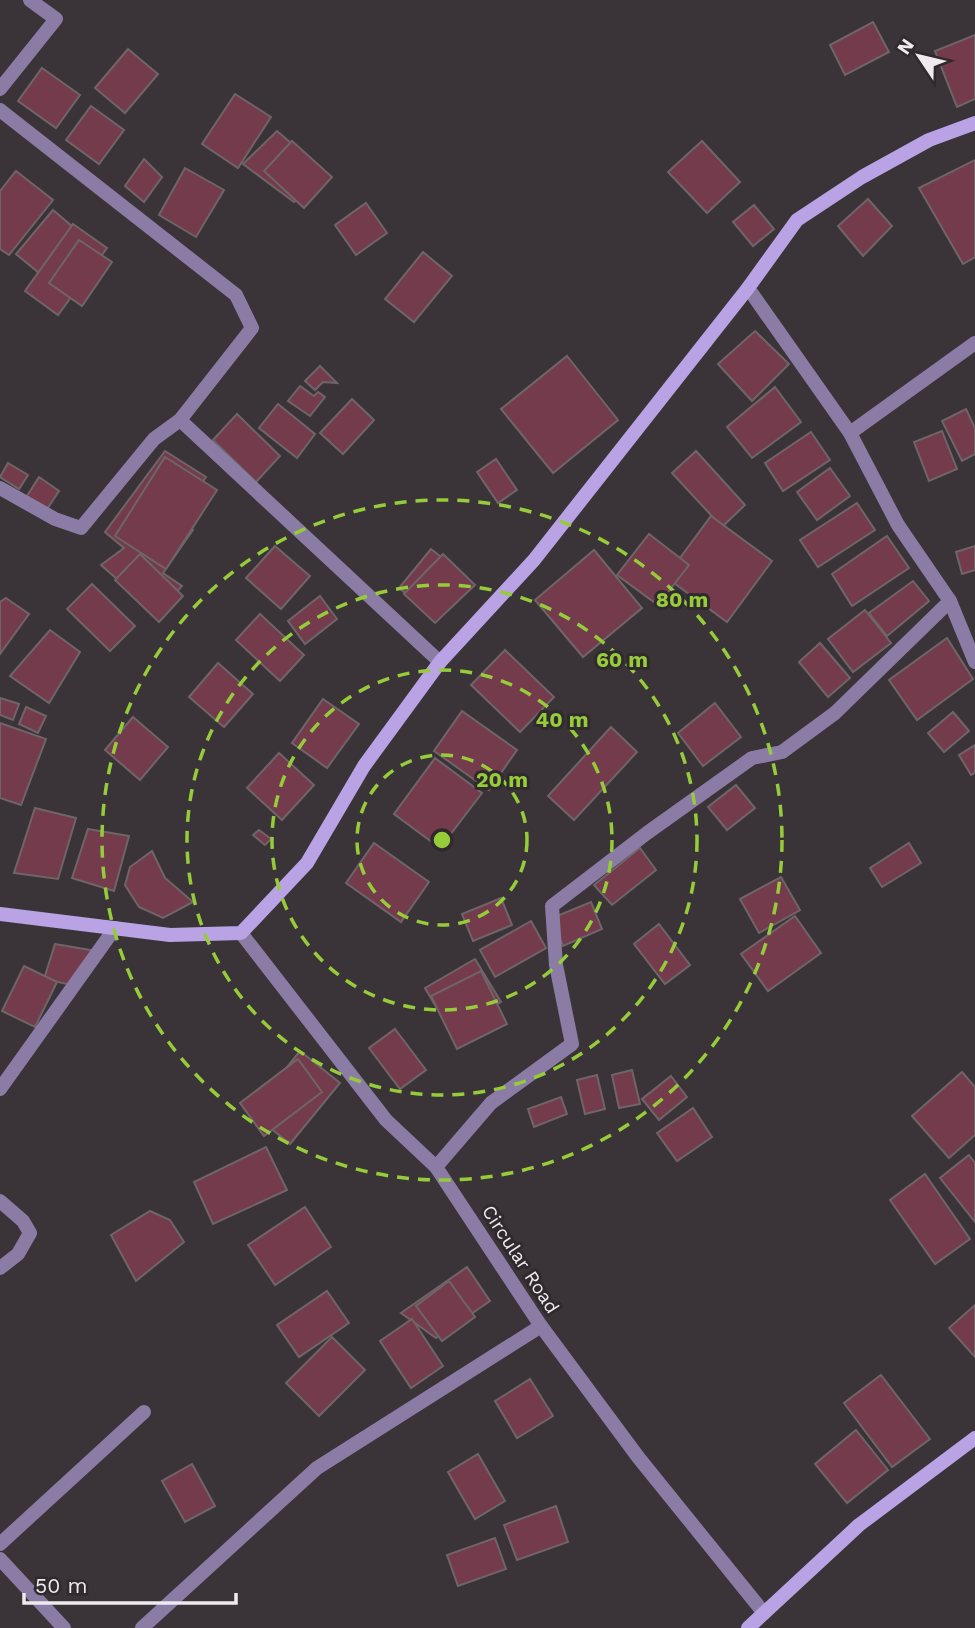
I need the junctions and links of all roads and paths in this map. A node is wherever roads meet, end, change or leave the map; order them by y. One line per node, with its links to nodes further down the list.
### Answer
1 (30, 0): 2 (street)
2 (0, 89)
3 (0, 110): 7 (street)
4 (975, 123): 5 (street)
5 (748, 288): 8 (street); 11 (street)
6 (975, 343): 8 (street)
7 (180, 420): 9 (street); 11 (street)
8 (850, 433): 10 (street)
9 (0, 488)
10 (950, 601): 12 (street); 17 (street)
11 (440, 662): 15 (street)
12 (975, 662)
13 (0, 914): 14 (street)
14 (115, 928): 15 (street); 16 (street)
15 (241, 933): 17 (street, Circular Road)
16 (0, 1089)
17 (436, 1167): 20 (street, Circular Road)
18 (0, 1202): 19 (street)
19 (0, 1268)
20 (541, 1326): 25 (street, Circular Road); 27 (street)
21 (144, 1412): 23 (street)
22 (975, 1438): 25 (street)
23 (0, 1544)
24 (0, 1559): 26 (street)
25 (764, 1613): 28 (street)
26 (64, 1628)
27 (142, 1628)
28 (748, 1628)

